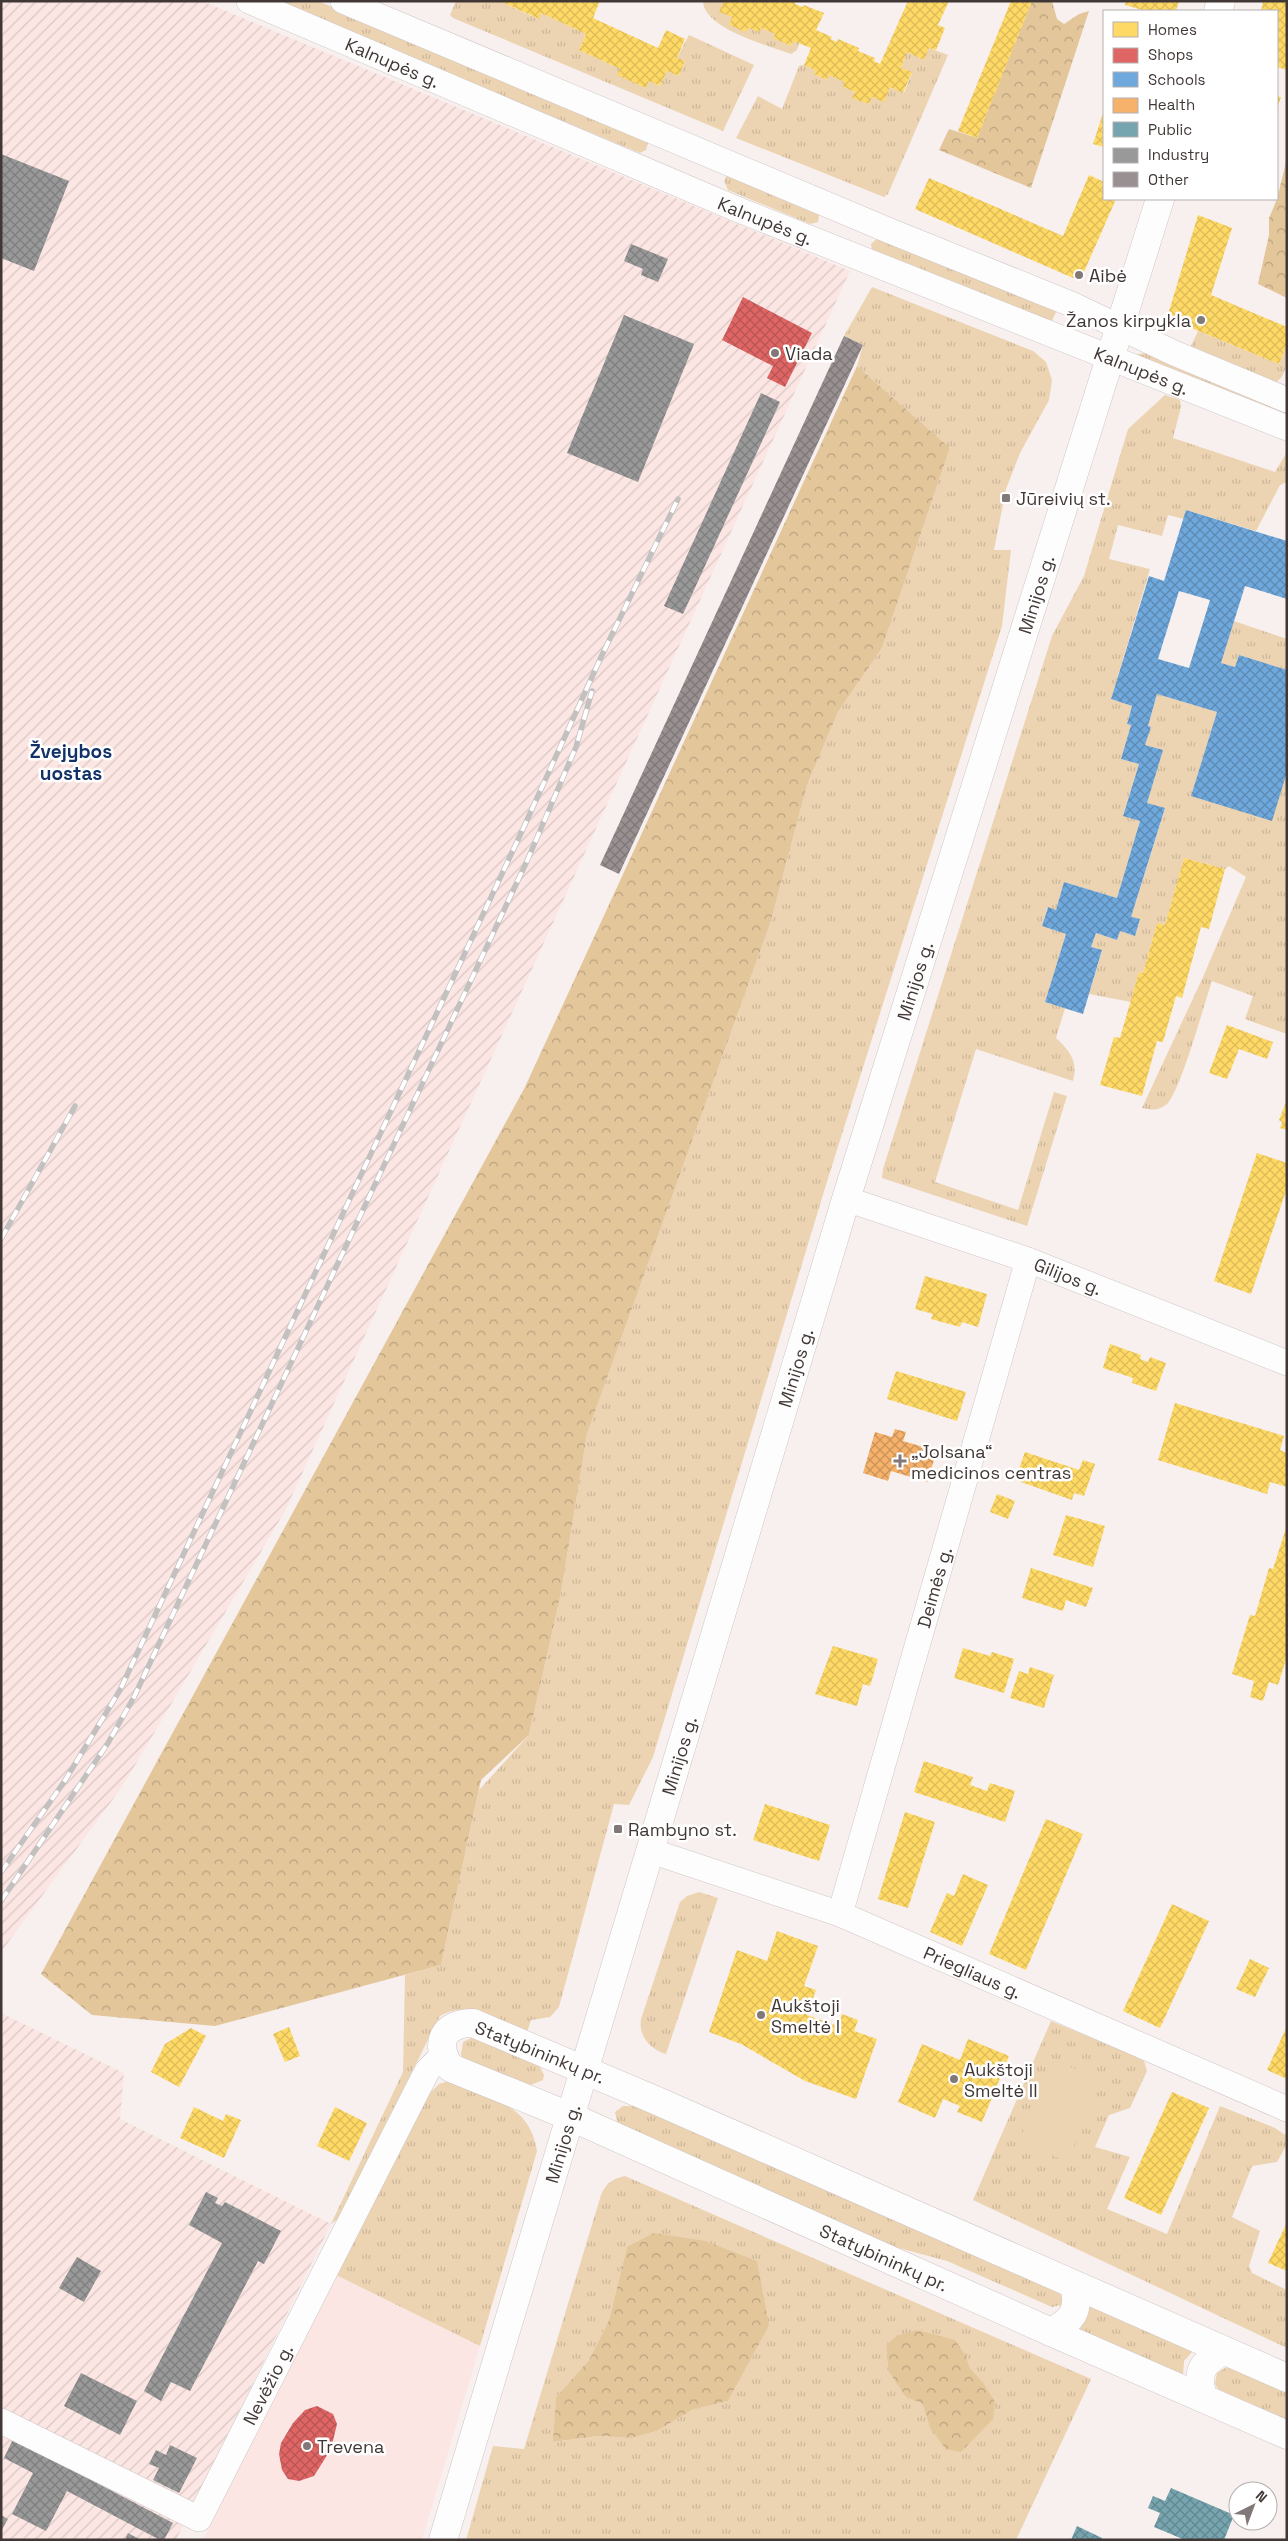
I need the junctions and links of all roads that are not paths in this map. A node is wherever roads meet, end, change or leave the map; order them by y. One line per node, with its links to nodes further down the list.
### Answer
1 (249, 1): 4 (street, Kalnupės g.)
2 (344, 1): 3 (street, Kalnupės g.)
3 (693, 148): 4 (street); 6 (street, Kalnupės g.)
4 (679, 185): 7 (street, Kalnupės g.)
5 (1160, 200): 8 (main road, Minijos g.)
6 (847, 213): 7 (street); 8 (street, Kalnupės g.)
7 (832, 247): 9 (street, Kalnupės g.)
8 (1120, 326): 9 (main road, Minijos g.); 10 (street, Kalnupės g.)
9 (1110, 357): 11 (street, Kalnupės g.); 12 (main road, Minijos g.)
10 (1287, 400)
11 (1287, 428)
12 (846, 1199): 13 (street, Gilijos g.); 15 (main road, Minijos g.)
13 (1028, 1260): 14 (street, Gilijos g.); 16 (street, Deimės g.)
14 (1287, 1363)
15 (651, 1851): 16 (street, Priegliaus g.); 18 (main road, Minijos g.)
16 (840, 1914): 19 (street, Priegliaus g.)
17 (442, 2056): 18 (main road, Statybininkų pr.); 20 (main road, Statybininkų pr.); 26 (street, Nevėžio g.)
18 (583, 2068): 20 (main road, Minijos g.); 21 (main road, Statybininkų pr.)
19 (1287, 2108)
20 (569, 2116): 22 (main road, Statybininkų pr.); 28 (main road, Minijos g.)
21 (1075, 2286): 22 (main road); 23 (main road, Statybininkų pr.)
22 (1051, 2332): 25 (main road, Statybininkų pr.)
23 (1224, 2351): 24 (main road, Statybininkų pr.); 25 (main road)
24 (1287, 2378)
25 (1203, 2398): 27 (main road, Statybininkų pr.)
26 (1, 2421)
27 (1287, 2435)
28 (443, 2540)

